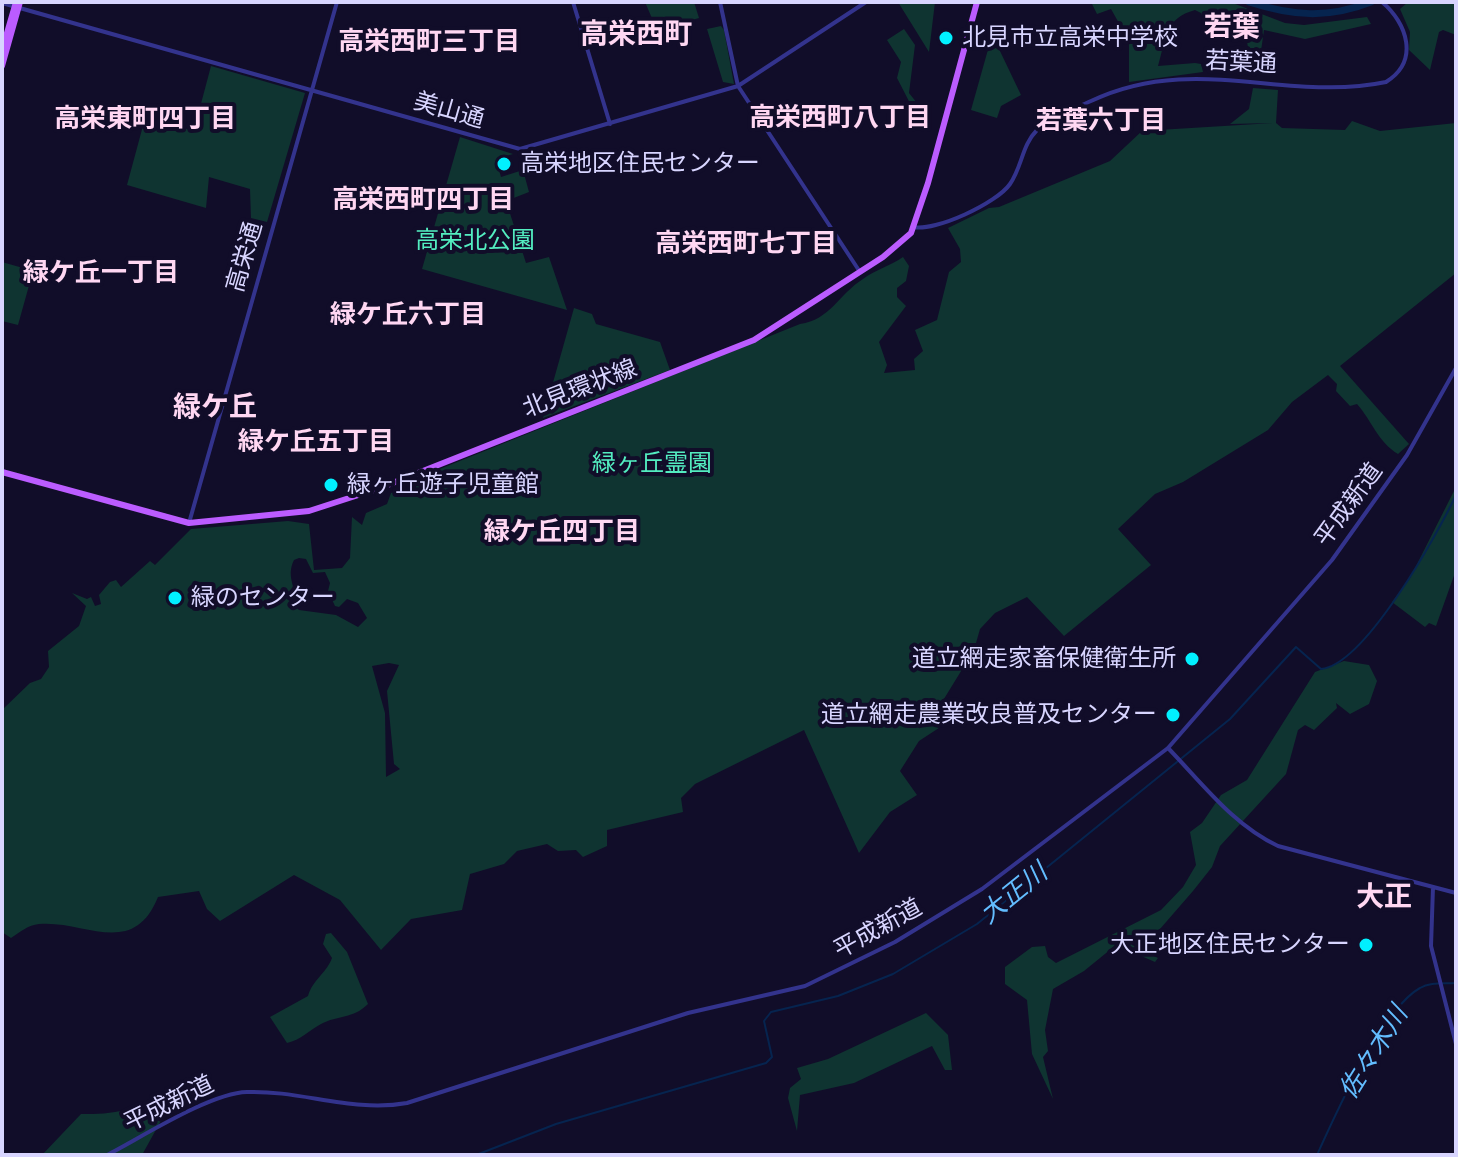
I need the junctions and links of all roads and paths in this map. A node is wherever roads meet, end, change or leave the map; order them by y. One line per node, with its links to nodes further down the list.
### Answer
1 (337, 2): 12 (street, 高栄通)
2 (573, 2): 13 (street)
3 (720, 2): 11 (street)
4 (866, 2): 11 (street, 美山通)
5 (977, 2): 14 (main road, 北見環状線)
6 (2, 3): 7 (street, 美山通)
7 (16, 4): 9 (main road); 10 (main road); 12 (street, 美山通)
8 (1384, 4): 14 (street, 若葉通)
9 (2, 50)
10 (2, 66)
11 (738, 86): 13 (street, 美山通); 15 (street)
12 (312, 91): 13 (street, 美山通); 18 (street, 高栄通)
13 (610, 124)
14 (913, 227): 15 (main road, 北見環状線)
15 (860, 272): 18 (main road, 北見環状線)
16 (1456, 368): 19 (street, 平成新道)
17 (2, 472): 18 (main road, 北見環状線)
18 (189, 523)
19 (1168, 748): 20 (street); 23 (street, 平成新道)
20 (1433, 887): 21 (street); 22 (street)
21 (1456, 893)
22 (1456, 1044)
23 (107, 1155)

